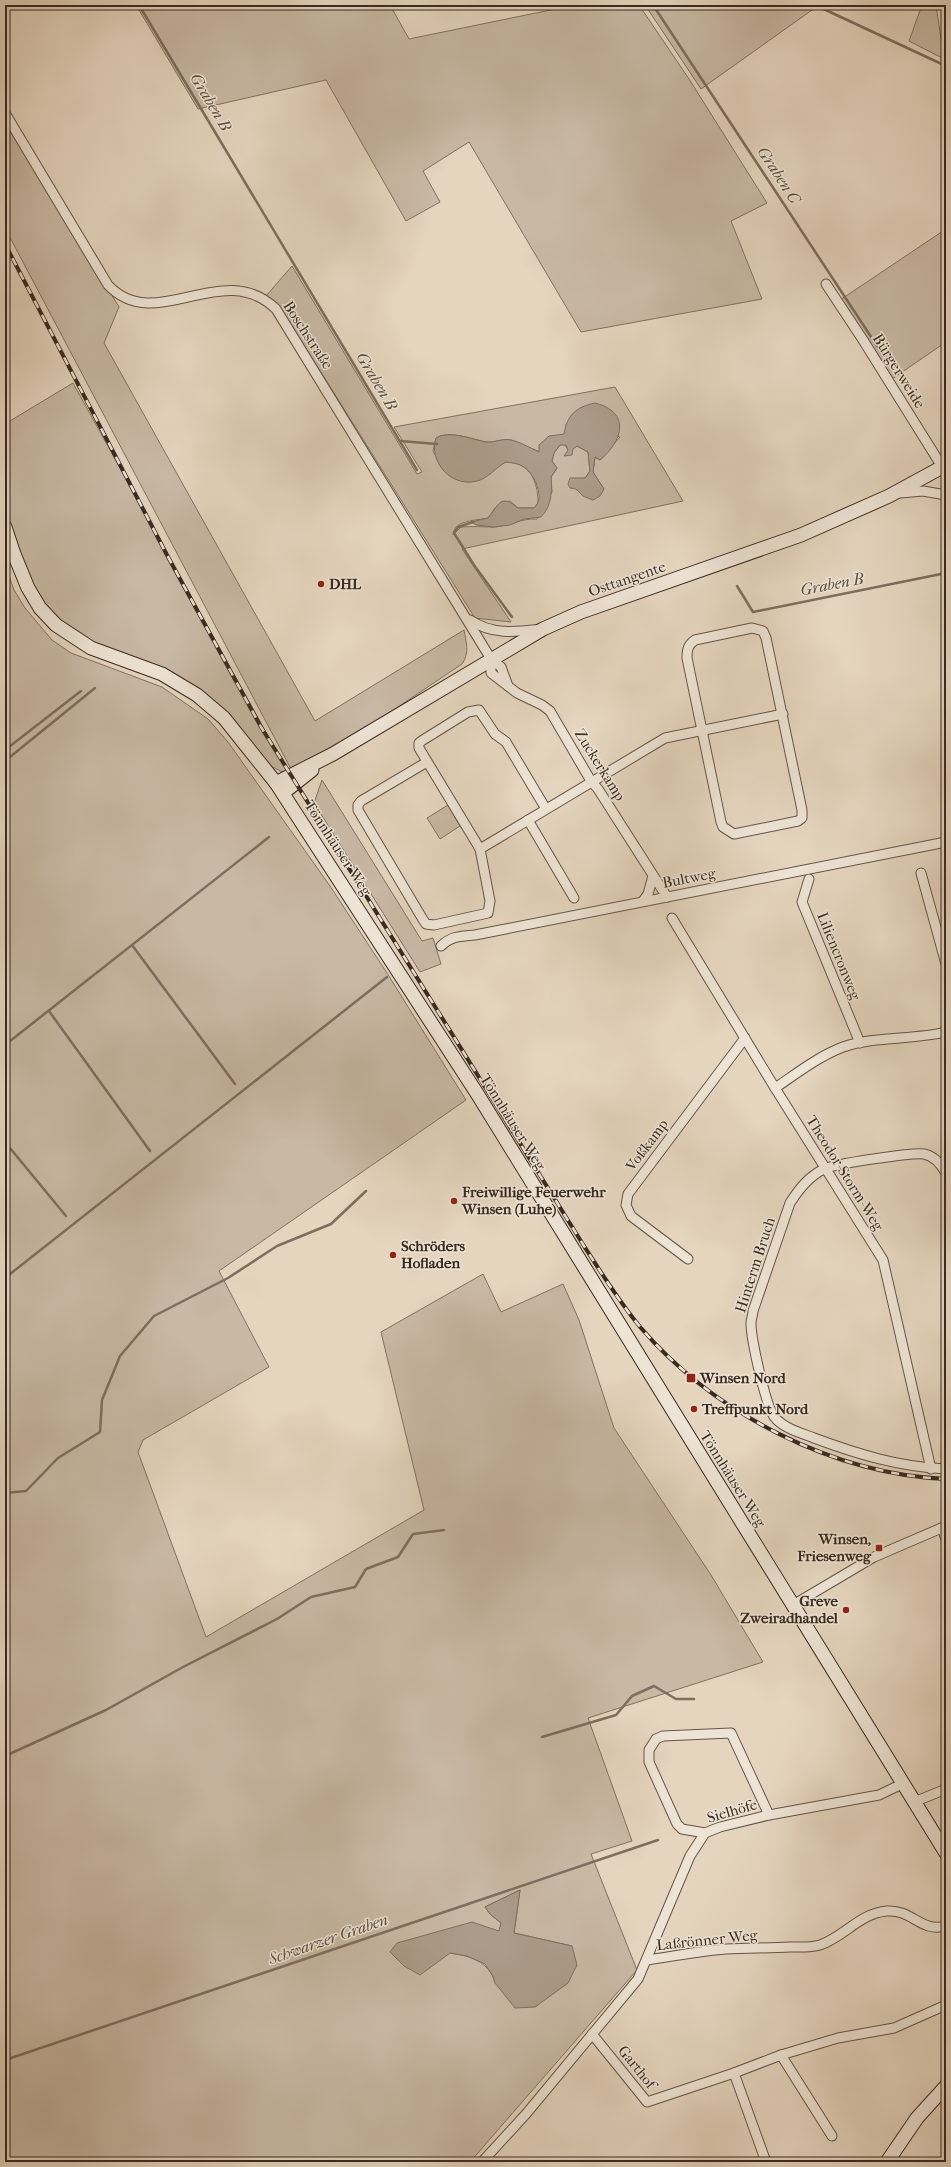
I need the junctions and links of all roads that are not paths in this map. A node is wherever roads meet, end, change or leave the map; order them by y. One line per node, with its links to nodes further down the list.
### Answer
1 (5, 113): 7 (street, Boschstraße)
2 (826, 284): 3 (street, Bürgerweide)
3 (945, 469): 5 (main road, Osttangente)
4 (946, 495): 5 (street)
5 (889, 496): 8 (main road, Osttangente)
6 (5, 527): 14 (main road, Tönnhäuser Weg)
7 (467, 618): 8 (street, Boschstraße); 9 (street, Boschstraße)
8 (543, 629): 9 (main road, Osttangente)
9 (491, 659): 13 (street, Zuckerkamp); 14 (main road, Osttangente)
10 (783, 714): 11 (street); 11 (street); 11 (street)
11 (703, 730): 13 (street)
12 (427, 762): 15 (street); 18 (street); 18 (street)
13 (591, 781): 15 (street); 20 (street, Zuckerkamp)
14 (280, 788): 39 (main road, Tönnhäuser Weg)
15 (546, 809): 16 (street)
16 (528, 820): 18 (street); 23 (street)
17 (946, 842): 22 (street, Bultweg)
18 (480, 849)
19 (921, 873): 27 (street)
20 (652, 876): 22 (street, Zuckerkamp); 24 (street)
21 (809, 879): 30 (street, Liliencronweg)
22 (667, 896): 24 (street, Bultweg)
23 (574, 898)
24 (643, 901): 26 (street, Bultweg)
25 (672, 918): 29 (street, Theodor-Storm-Weg)
26 (441, 946)
27 (946, 964)
28 (946, 1032): 30 (street)
29 (745, 1038): 31 (street, Theodor-Storm-Weg); 34 (street, Voßkamp)
30 (860, 1043): 31 (street)
31 (775, 1088): 32 (street, Theodor-Storm-Weg)
32 (825, 1168): 33 (street); 35 (street, Theodor-Storm-Weg); 35 (street, Hinterm Bruch)
33 (946, 1173)
34 (688, 1259)
35 (931, 1469): 36 (street, Hinterm Bruch)
36 (946, 1469)
37 (944, 1527): 38 (street); 39 (street)
38 (946, 1538)
39 (793, 1605): 40 (main road, Tönnhäuser Weg)
40 (902, 1784): 42 (main road, Tönnhäuser Weg); 43 (street, Sielhöfe)
41 (946, 1789): 42 (street)
42 (914, 1802): 45 (main road, Tönnhäuser Weg)
43 (769, 1816): 44 (street, Sielhöfe); 44 (street)
44 (705, 1833): 47 (street, Sielhöfe)
45 (946, 1853)
46 (946, 1926): 47 (street, Laßrönner Weg)
47 (648, 1960): 49 (street, Laßrönner Weg)
48 (946, 2005): 50 (street, Garthof)
49 (592, 2034): 51 (street, Garthof); 54 (street, Laßrönner Weg)
50 (781, 2055): 51 (street, Garthof); 53 (street)
51 (734, 2073): 55 (street)
52 (946, 2086): 56 (main road)
53 (832, 2136)
54 (482, 2162)
55 (766, 2162)
56 (887, 2162)

